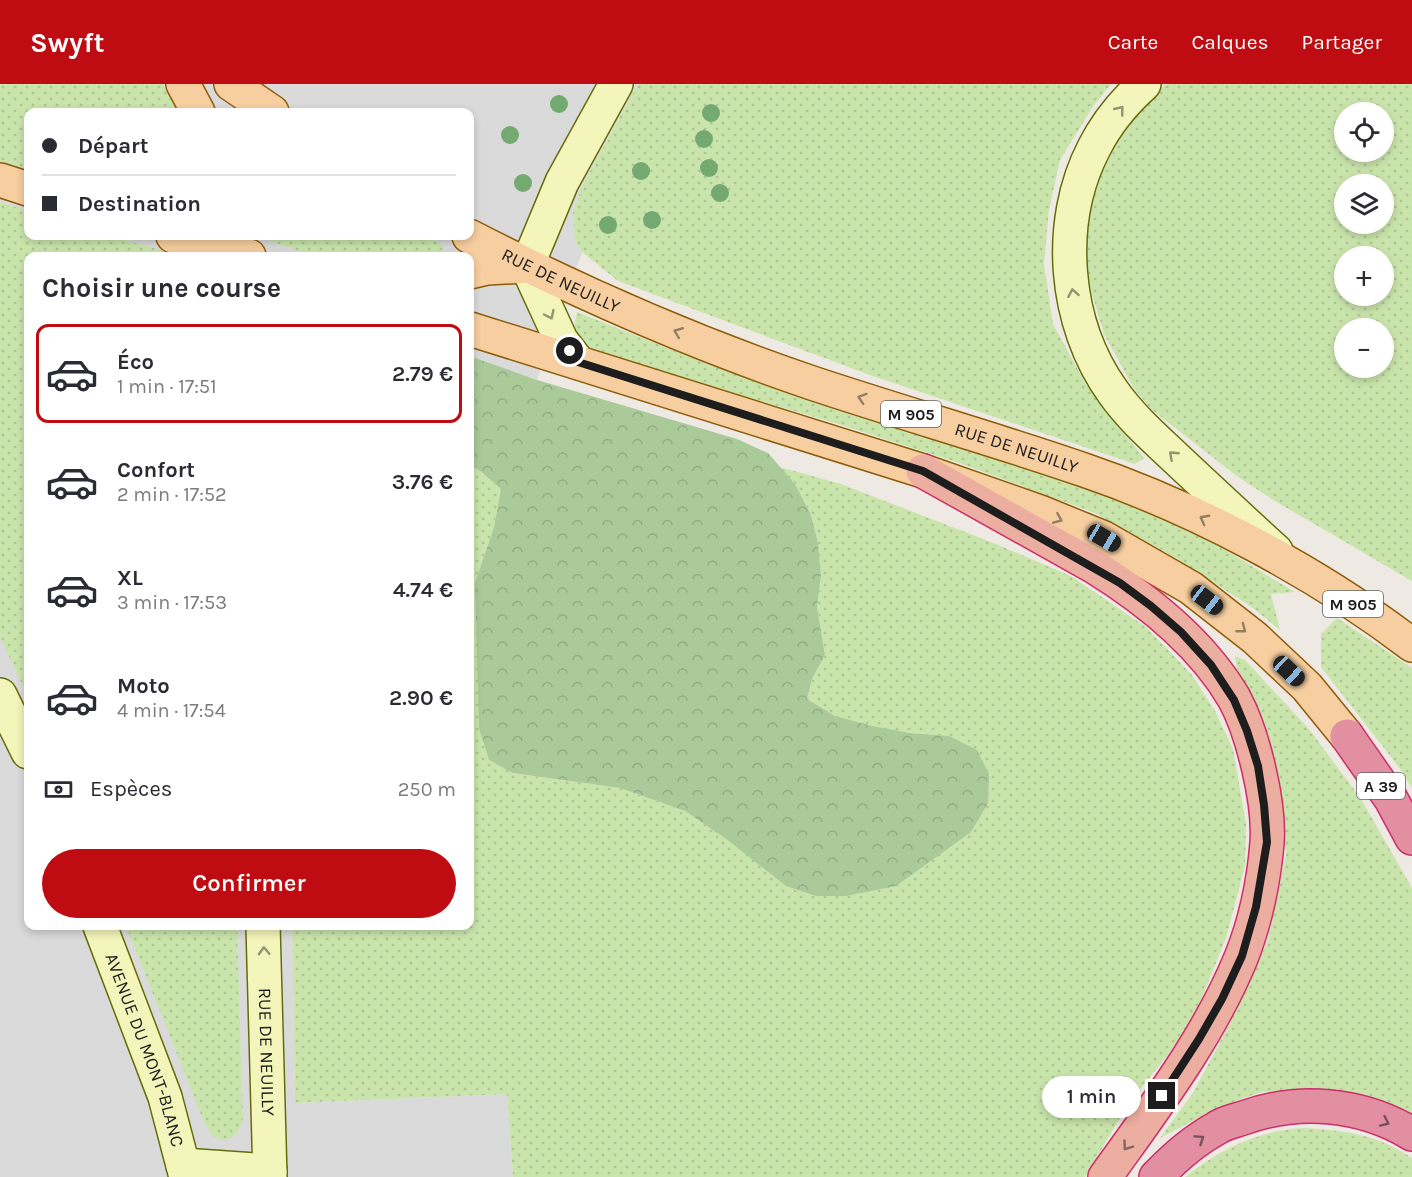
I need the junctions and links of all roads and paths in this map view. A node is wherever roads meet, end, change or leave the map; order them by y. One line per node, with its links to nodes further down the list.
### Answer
1 (183, 84): 5 (main road)
2 (231, 84): 6 (main road)
3 (616, 84): 12 (main road)
4 (1144, 84): 17 (main road, one-way to 4)
5 (196, 108)
6 (266, 108)
7 (0, 180): 8 (main road)
8 (24, 188)
9 (474, 239): 12 (main road, RUE DE NEUILLY / M 905)
10 (192, 240): 11 (main road)
11 (243, 251)
12 (527, 266): 13 (main road); 15 (main road, one-way to 15); 17 (main road, RUE DE NEUILLY / M 905, one-way to 12)
13 (474, 271)
14 (474, 330): 15 (main road)
15 (578, 362): 16 (main road)
16 (923, 471): 20 (main road, one-way to 20); 28 (highway, one-way to 28)
17 (1292, 567): 18 (main road, RUE DE NEUILLY / M 905)
18 (1412, 645)
19 (0, 694): 21 (main road)
20 (1347, 736): 22 (highway, A 39)
21 (24, 744)
22 (1412, 838)
23 (102, 930): 26 (main road, AVENUE DU MONT-BLANC)
24 (263, 930): 27 (main road, RUE DE NEUILLY, one-way to 24)
25 (1412, 1134): 29 (highway, one-way to 25)
26 (185, 1171): 27 (main road)
27 (270, 1174)
28 (1105, 1177)
29 (1156, 1177)

